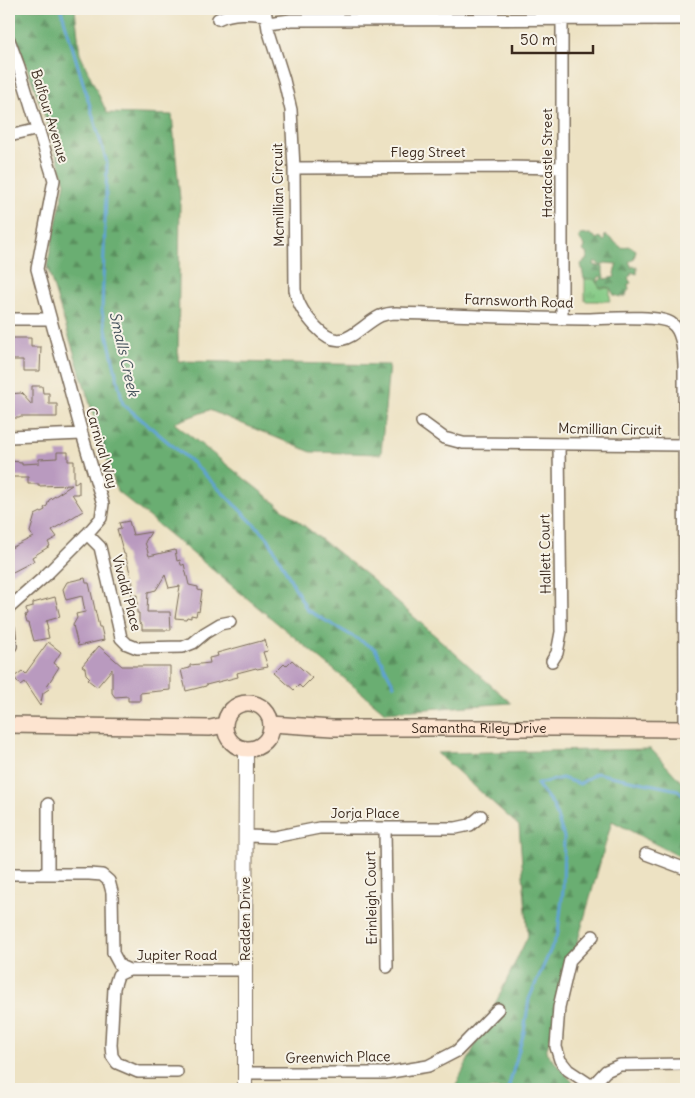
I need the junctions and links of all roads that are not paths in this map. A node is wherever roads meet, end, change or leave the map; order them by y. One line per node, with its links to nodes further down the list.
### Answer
1 (562, 14): 2 (street); 4 (street); 11 (street, Hardcastle Street)
2 (602, 14): 3 (street)
3 (617, 14): 6 (street)
4 (266, 16): 5 (street); 10 (street, Mcmillian Circuit)
5 (218, 19)
6 (686, 19)
7 (9, 40): 8 (street, Balfour Avenue)
8 (39, 129): 9 (street); 14 (street, Balfour Avenue)
9 (9, 136)
10 (294, 168): 11 (street, Flegg Street); 15 (street, Mcmillian Circuit)
11 (562, 168): 12 (street, Hardcastle Street)
12 (562, 317): 15 (street, Farnsworth Road); 16 (street, Farnsworth Road)
13 (9, 319): 14 (street)
14 (50, 319): 19 (street, Carnival Way)
15 (361, 330)
16 (685, 399): 17 (street)
17 (685, 412): 22 (street)
18 (422, 422): 21 (street, Mcmillian Circuit)
19 (82, 434): 20 (street); 23 (street, Carnival Way)
20 (9, 436)
21 (559, 444): 22 (street, Mcmillian Circuit); 28 (street, Hallett Court)
22 (684, 445): 32 (street)
23 (87, 534): 24 (street, Carnival Way); 25 (street, Vivaldi Place)
24 (9, 608)
25 (230, 622)
26 (9, 628): 27 (street)
27 (12, 646)
28 (552, 662)
29 (271, 724): 31 (main road); 32 (main road, Samantha Riley Drive); 33 (main road)
30 (9, 725): 31 (main road)
31 (224, 725): 33 (main road)
32 (685, 729)
33 (246, 749): 37 (street, Redden Drive)
34 (48, 804): 41 (street)
35 (481, 816): 36 (street, Jorja Place)
36 (385, 828): 37 (street, Jorja Place); 43 (street, Erinleigh Court)
37 (246, 836): 45 (street, Redden Drive)
38 (646, 854): 39 (street)
39 (686, 869)
40 (9, 874): 41 (street, Jupiter Road)
41 (48, 874): 44 (street, Jupiter Road)
42 (593, 936): 50 (street)
43 (387, 967)
44 (129, 970): 45 (street, Jupiter Road); 48 (street)
45 (245, 970): 49 (street, Redden Drive)
46 (498, 1009): 49 (street, Greenwich Place)
47 (686, 1064): 50 (street)
48 (178, 1072)
49 (246, 1072): 51 (street, Redden Drive)
50 (591, 1088)
51 (246, 1089)

